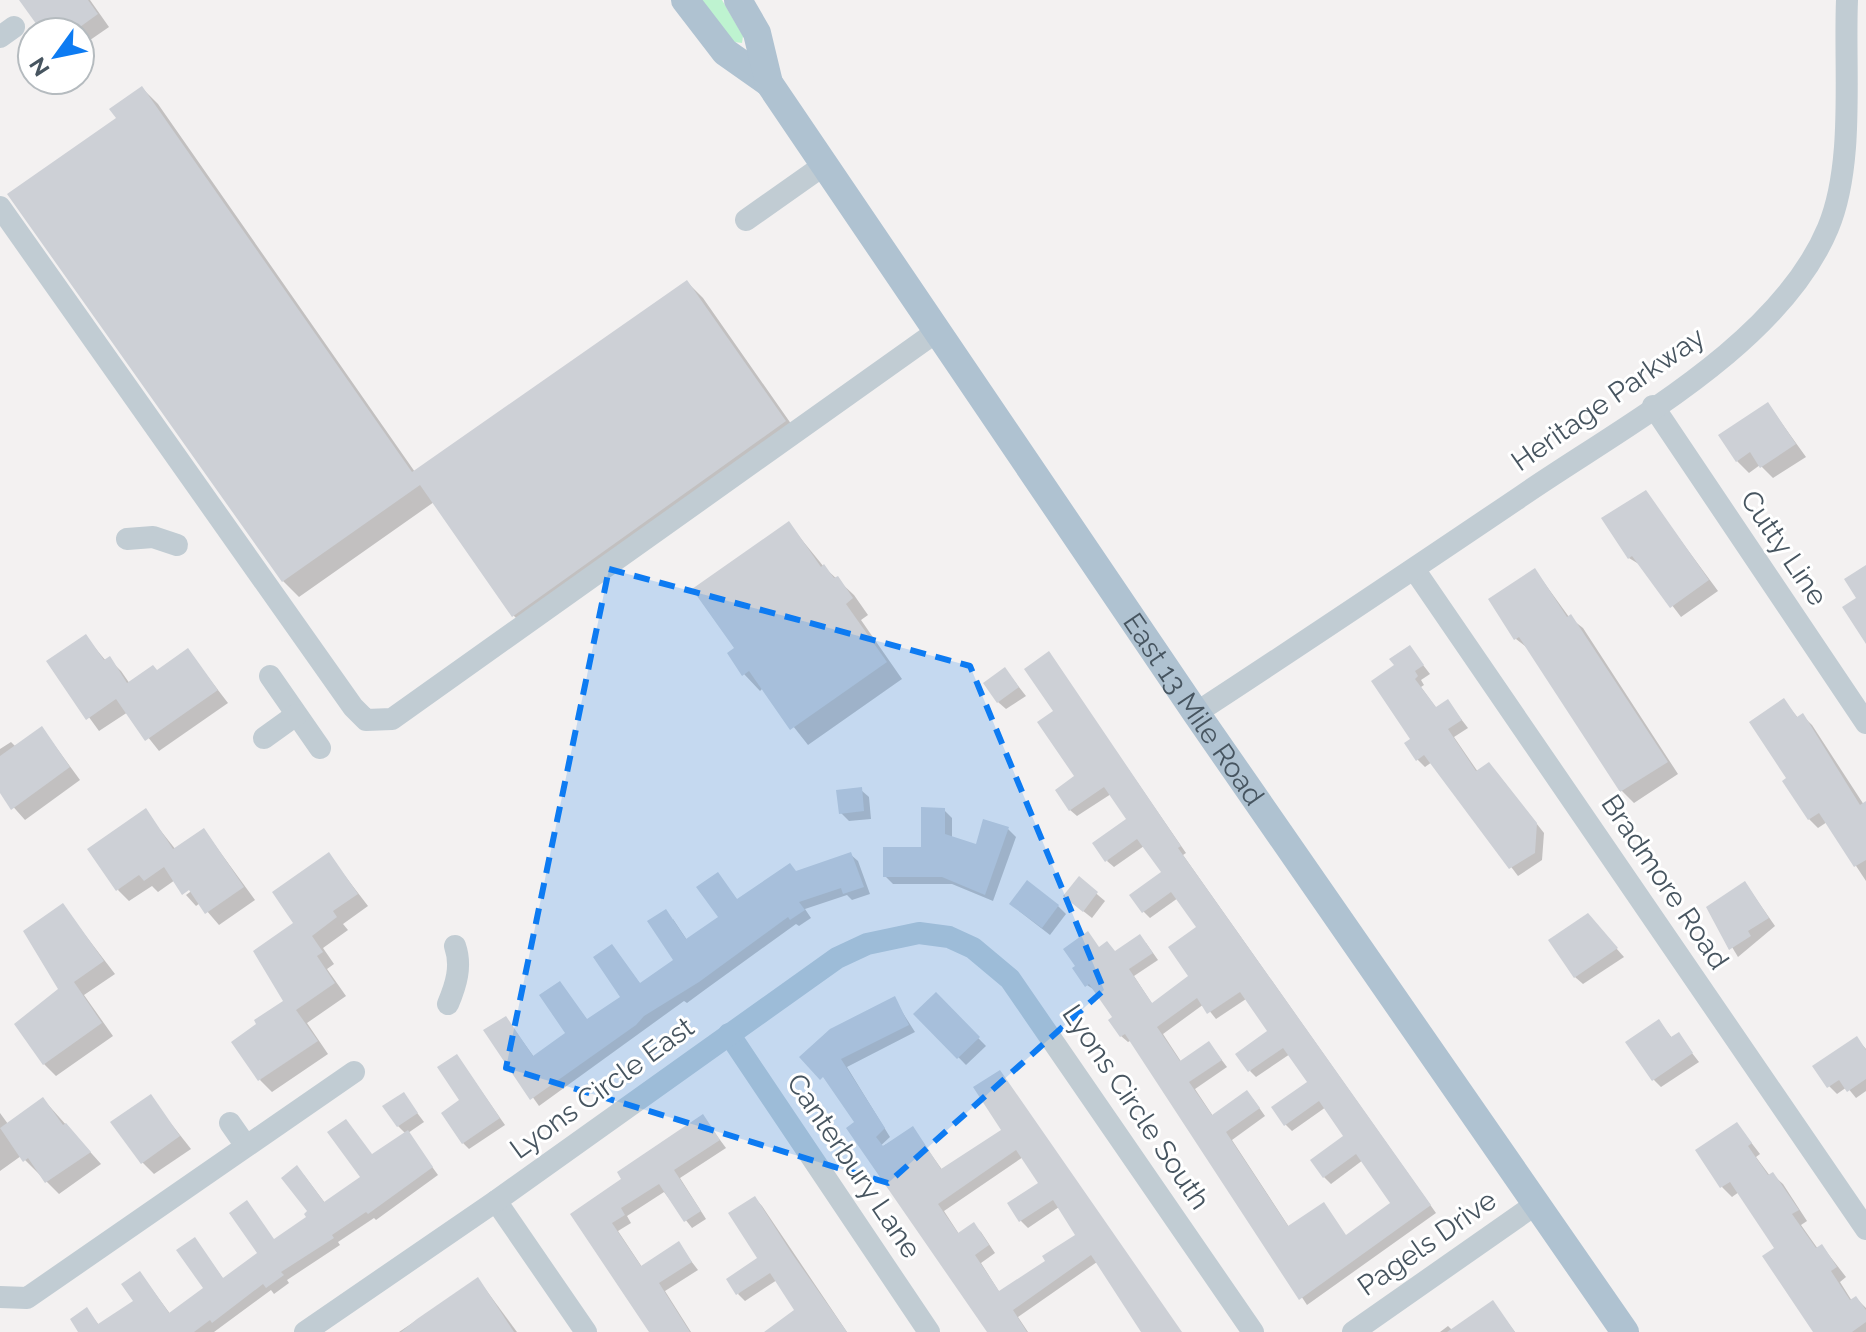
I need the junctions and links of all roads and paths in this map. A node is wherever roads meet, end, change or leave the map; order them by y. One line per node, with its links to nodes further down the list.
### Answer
1 (685, 0): 4 (main road, East 13 Mile Road)
2 (738, 0): 4 (main road, East 13 Mile Road)
3 (1847, 0): 9 (street, Heritage Parkway)
4 (769, 83): 5 (main road, East 13 Mile Road)
5 (824, 165): 7 (street); 8 (main road, East 13 Mile Road)
6 (0, 207): 8 (street)
7 (746, 220)
8 (936, 332): 14 (main road, East 13 Mile Road)
9 (1653, 406): 12 (street, Heritage Parkway); 16 (street, Cutty Line)
10 (127, 539): 11 (street)
11 (177, 545)
12 (1414, 569): 14 (street, Heritage Parkway); 28 (street, Bradmore Road)
13 (270, 676): 15 (street)
14 (1196, 713): 27 (main road, East 13 Mile Road)
15 (296, 715): 17 (street); 18 (street)
16 (1866, 723)
17 (264, 738)
18 (320, 748)
19 (949, 937): 22 (street, Lyons Circle East); 33 (street, Lyons Circle South)
20 (455, 946): 21 (street)
21 (448, 1004)
22 (729, 1034): 26 (street, Lyons Circle East); 32 (street, Canterbury Lane)
23 (354, 1072): 25 (street)
24 (230, 1123): 25 (street)
25 (246, 1146): 29 (street)
26 (496, 1201): 30 (street, Lyons Circle East); 31 (street)
27 (1536, 1204): 34 (street, Pagels Drive); 35 (main road, East 13 Mile Road)
28 (1866, 1229)
29 (0, 1297)
30 (305, 1332)
31 (586, 1332)
32 (929, 1332)
33 (1253, 1332)
34 (1353, 1332)
35 (1625, 1332)

